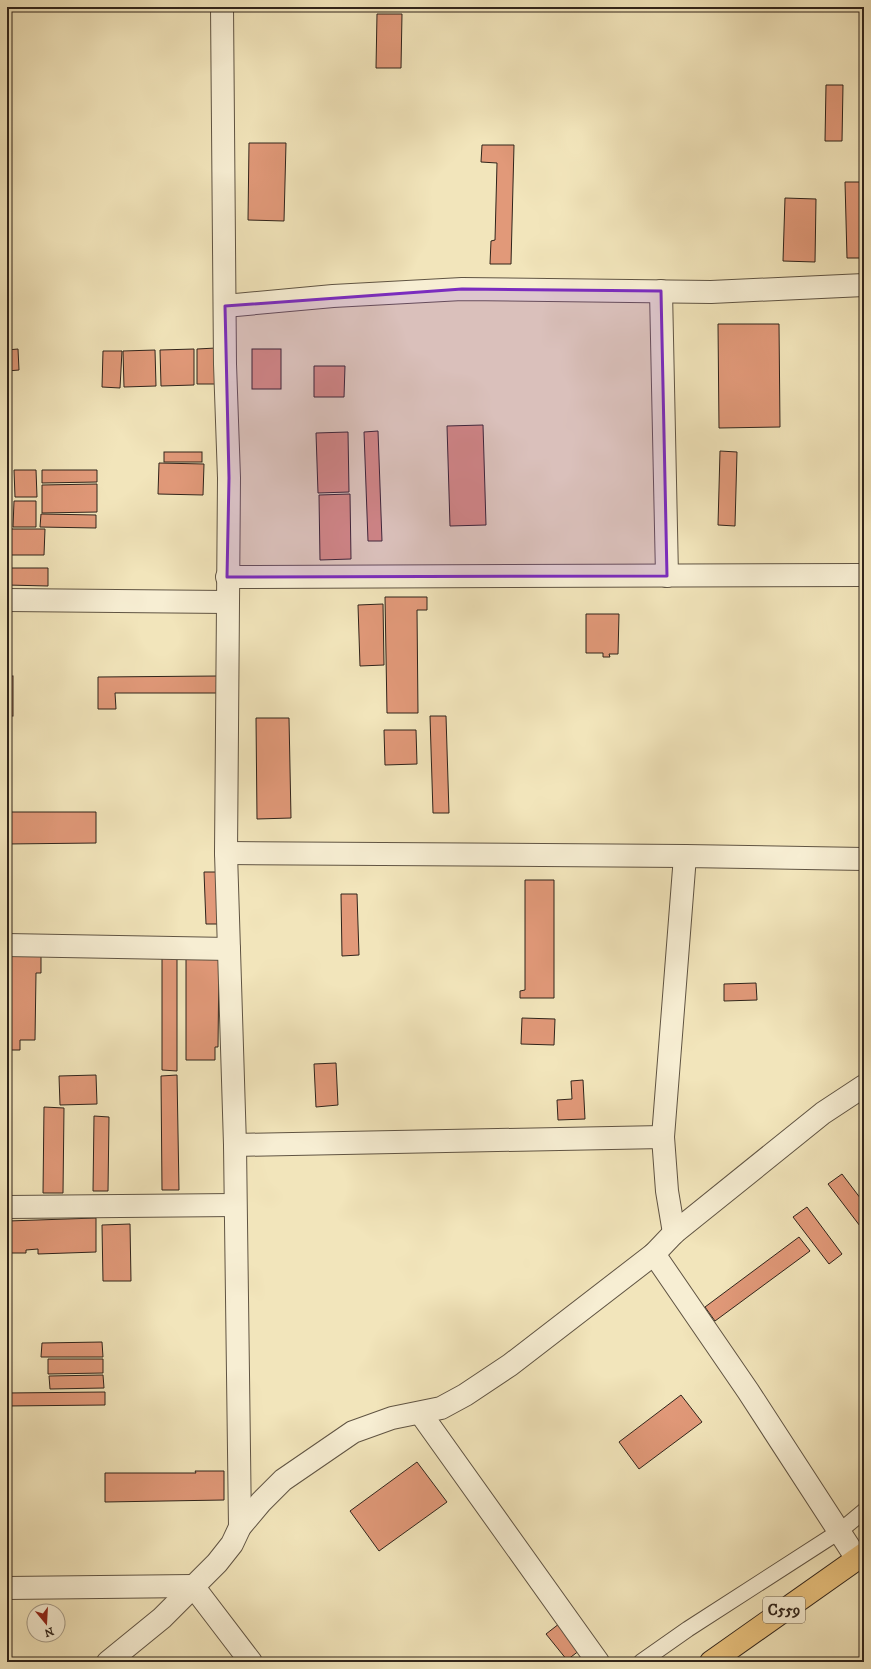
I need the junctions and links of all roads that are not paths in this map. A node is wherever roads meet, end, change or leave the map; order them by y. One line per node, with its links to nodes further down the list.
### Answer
1 (222, 7): 4 (street)
2 (864, 285): 3 (street)
3 (661, 291): 4 (street); 6 (street)
4 (225, 306): 7 (street)
5 (864, 575): 6 (street)
6 (667, 576): 7 (street)
7 (227, 578): 9 (street)
8 (7, 600): 9 (street)
9 (227, 602): 10 (street)
10 (226, 853): 11 (street); 14 (street)
11 (686, 856): 12 (street); 16 (street)
12 (864, 859)
13 (7, 945): 14 (street)
14 (229, 950): 17 (street)
15 (864, 1086): 20 (street)
16 (663, 1137): 17 (street); 20 (street)
17 (235, 1145): 18 (street)
18 (235, 1205): 19 (street); 24 (street)
19 (7, 1206)
20 (674, 1233): 21 (street)
21 (654, 1254): 22 (street); 25 (street)
22 (421, 1414): 24 (street); 31 (street)
23 (864, 1511): 25 (lane)
24 (240, 1527): 27 (street)
25 (840, 1531): 26 (street); 32 (lane)
26 (861, 1556): 33 (main road, C559)
27 (194, 1586): 28 (street); 29 (street); 30 (street)
28 (7, 1588)
29 (108, 1662)
30 (251, 1662)
31 (598, 1662)
32 (641, 1662)
33 (711, 1662)

